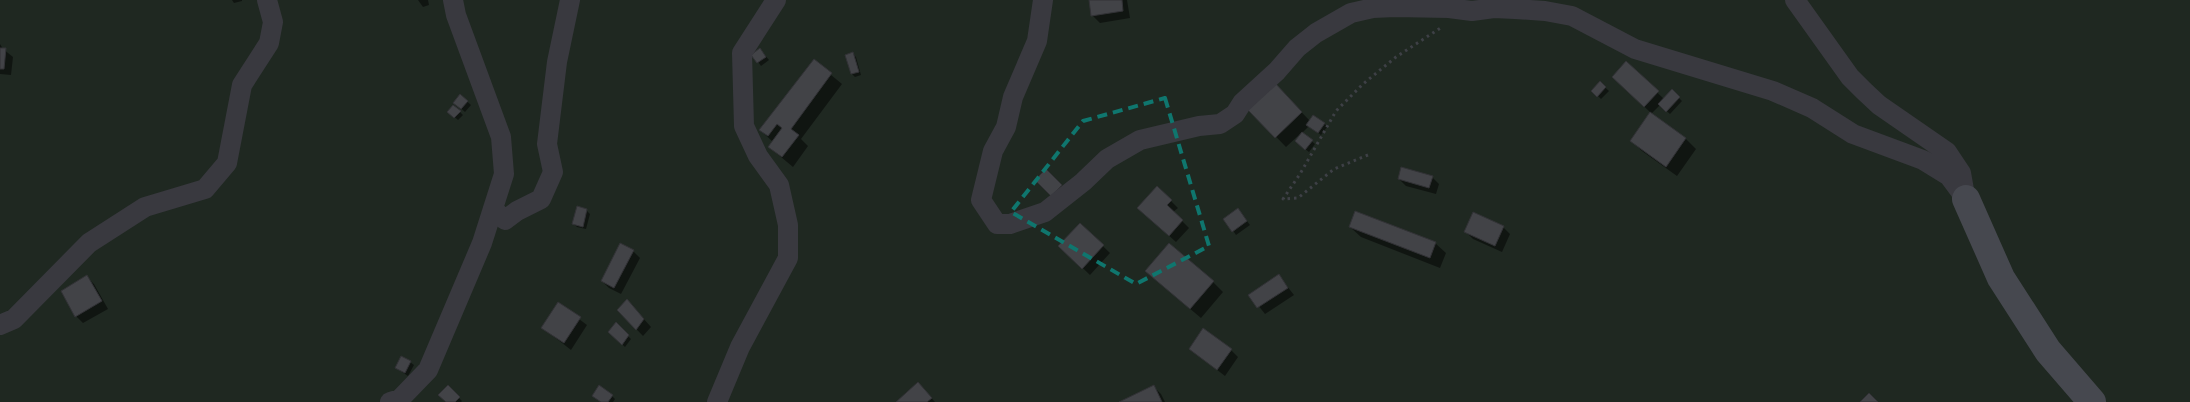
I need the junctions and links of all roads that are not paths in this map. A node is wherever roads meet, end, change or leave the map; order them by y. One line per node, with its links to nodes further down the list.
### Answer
1 (266, 0): 9 (street)
2 (453, 0): 8 (street)
3 (570, 0): 8 (street)
4 (776, 0): 11 (street)
5 (1043, 0): 7 (street)
6 (1795, 0): 7 (street)
7 (1966, 199): 12 (street)
8 (493, 209): 10 (street)
9 (0, 326)
10 (390, 402)
11 (718, 402)
12 (2092, 402)

